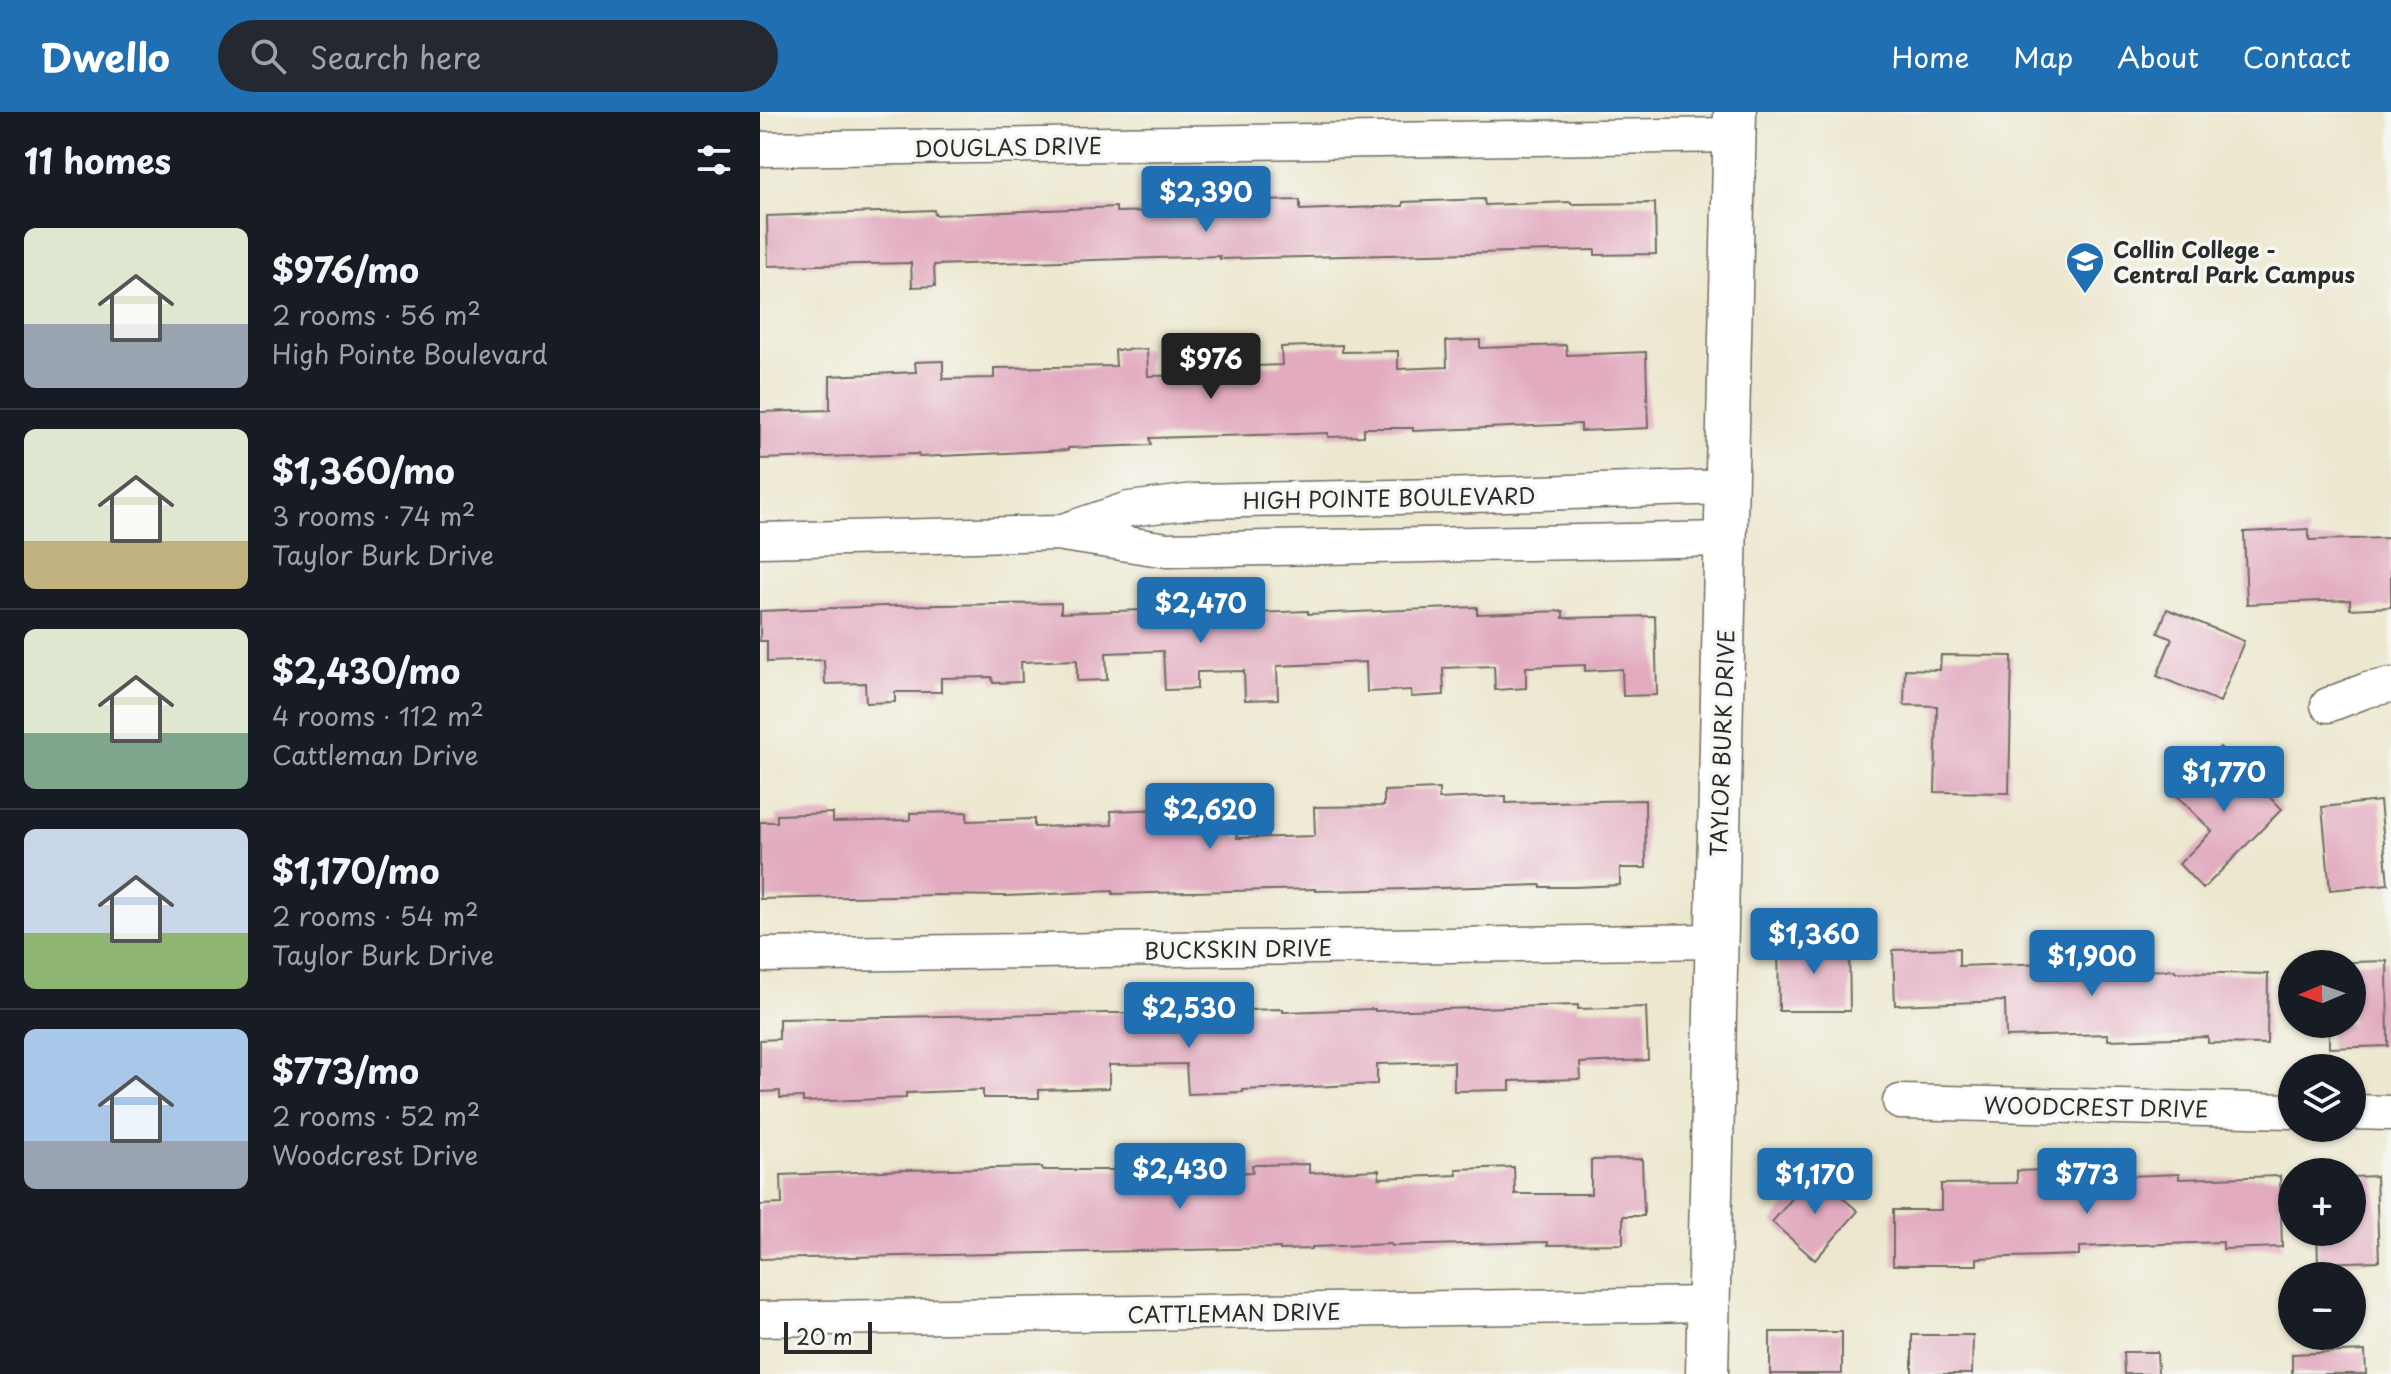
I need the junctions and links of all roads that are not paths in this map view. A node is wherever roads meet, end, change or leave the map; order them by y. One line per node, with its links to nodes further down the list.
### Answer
1 (1735, 124): 2 (street, DOUGLAS DRIVE); 3 (street, TAYLOR BURK DRIVE)
2 (760, 149)
3 (1726, 487): 4 (street, HIGH POINTE BOULEVARD); 5 (street, TAYLOR BURK DRIVE)
4 (1056, 533): 5 (street, HIGH POINTE BOULEVARD); 6 (street, HIGH POINTE BOULEVARD)
5 (1727, 539): 9 (street, TAYLOR BURK DRIVE)
6 (760, 540)
7 (2391, 685): 8 (street)
8 (2328, 705)
9 (1716, 941): 10 (street, BUCKSKIN DRIVE); 15 (street, TAYLOR BURK DRIVE)
10 (760, 955)
11 (1900, 1102): 12 (street, WOODCREST DRIVE)
12 (2278, 1111)
13 (2366, 1112): 14 (street)
14 (2391, 1113)
15 (1708, 1304): 16 (street, CATTLEMAN DRIVE); 17 (street, TAYLOR BURK DRIVE)
16 (760, 1319)
17 (1707, 1374)

